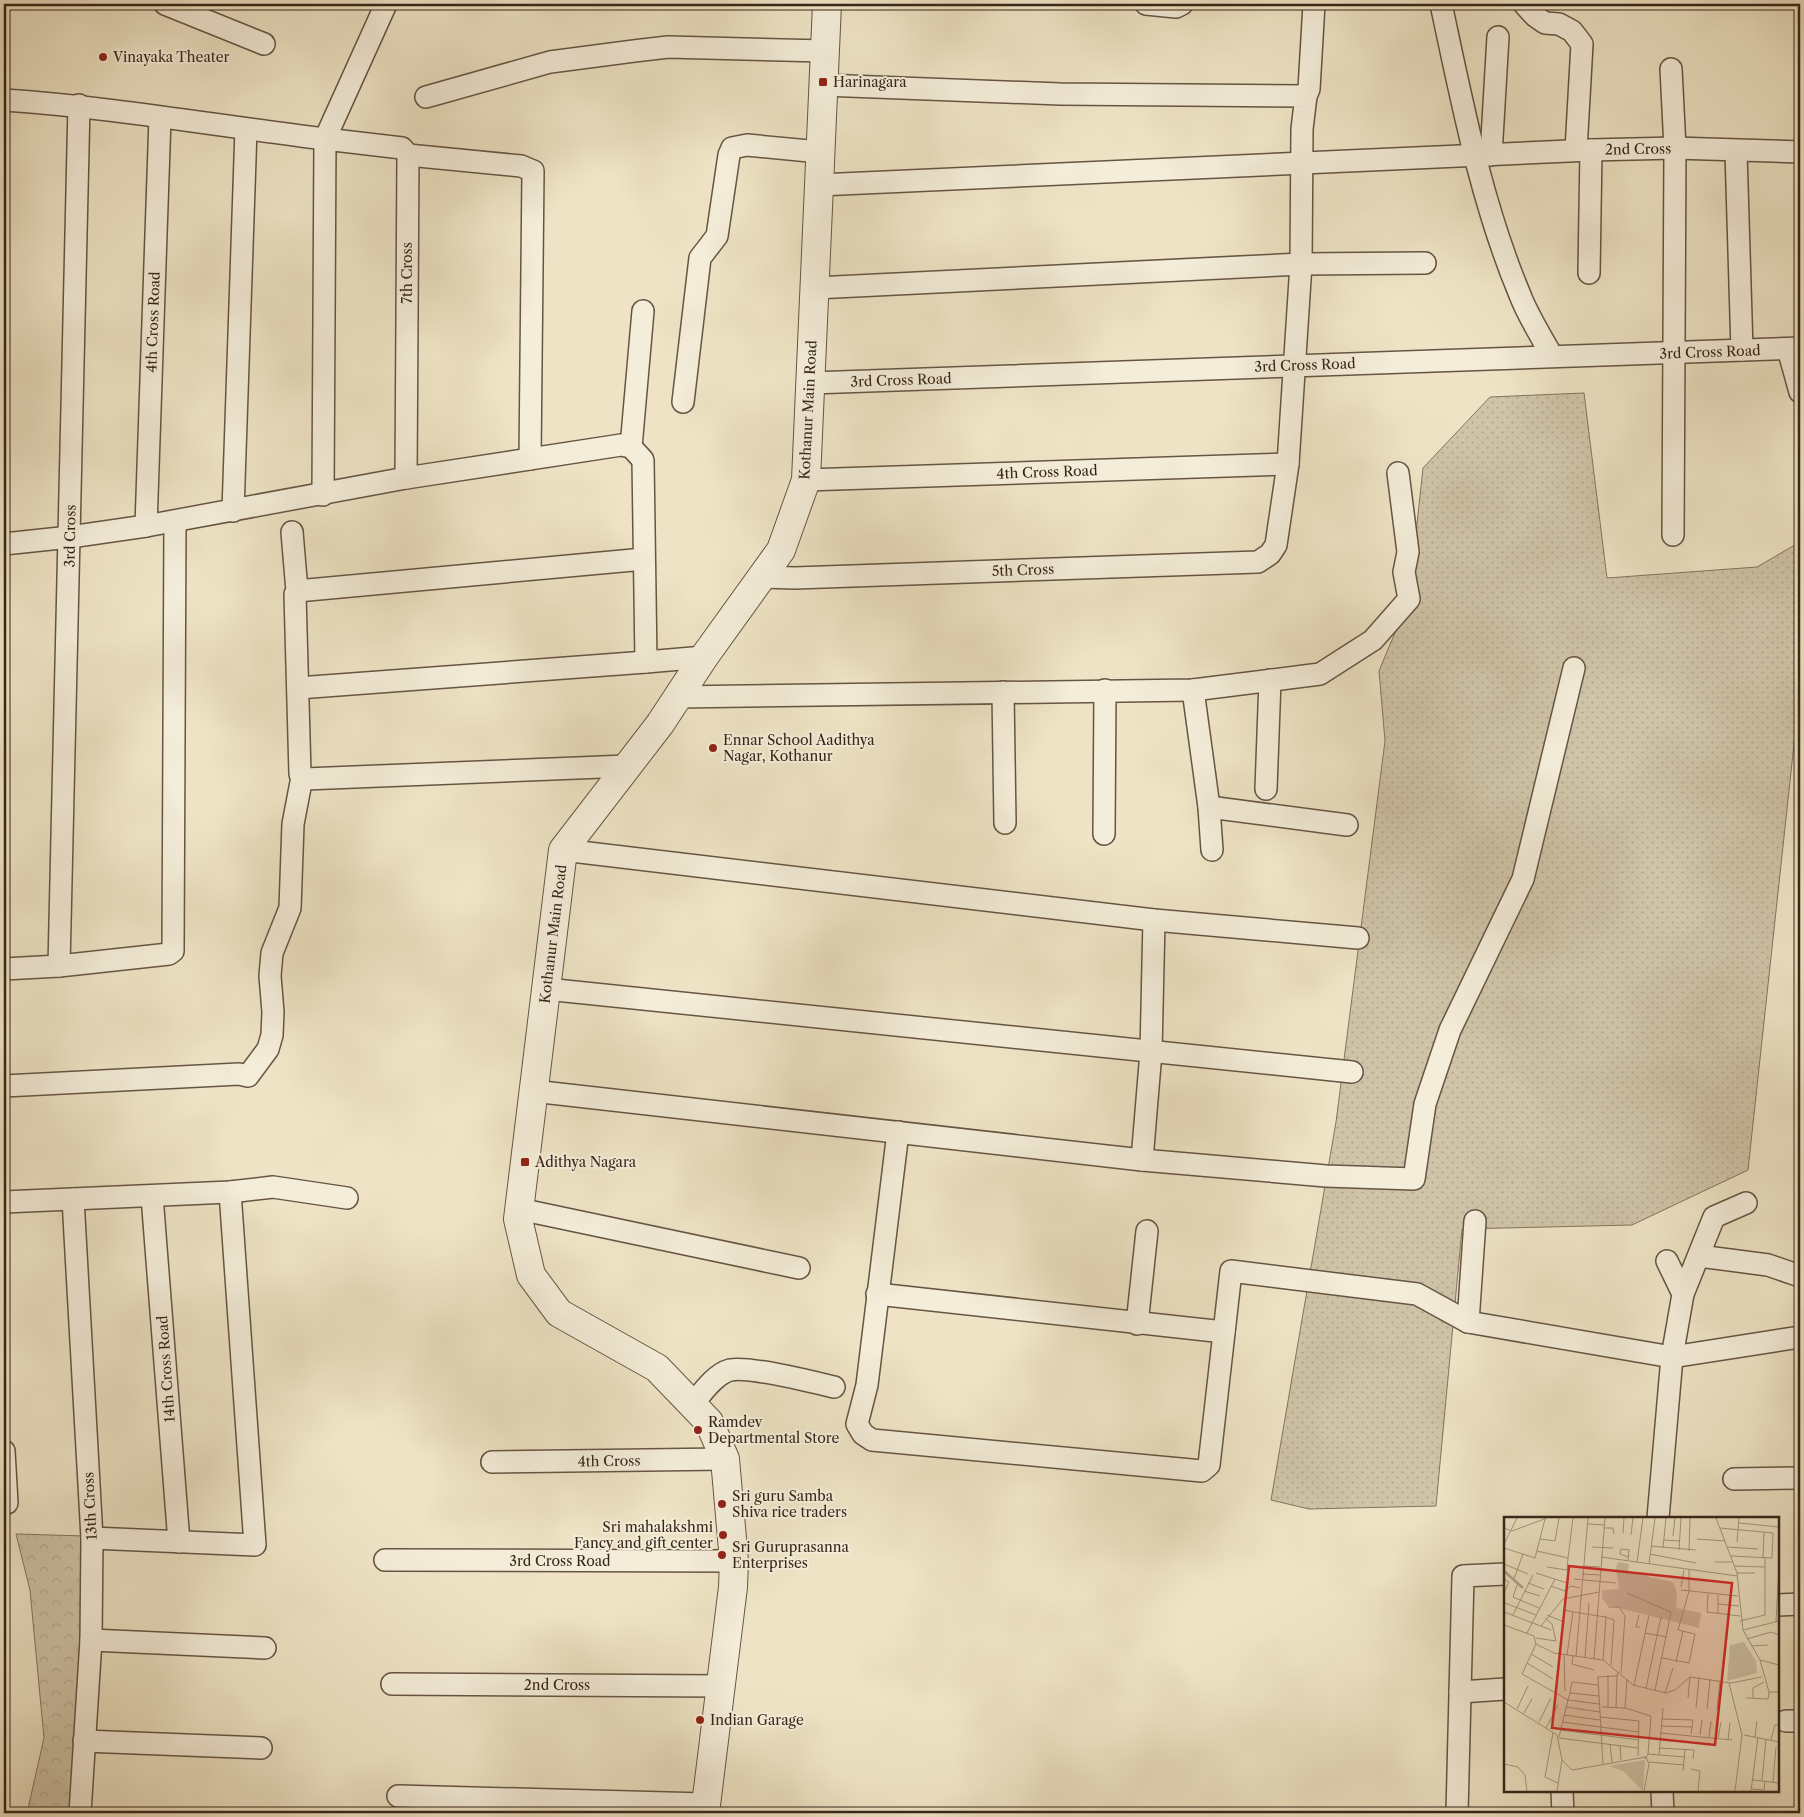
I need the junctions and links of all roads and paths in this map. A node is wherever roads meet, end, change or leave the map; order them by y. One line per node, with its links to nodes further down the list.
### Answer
1 (165, 4): 10 (street)
2 (386, 4): 20 (street)
3 (826, 4): 11 (street, Kothanur Main Road)
4 (1146, 4): 5 (street)
5 (1182, 4)
6 (1314, 4): 14 (street)
7 (1441, 4): 27 (street)
8 (1524, 4): 22 (street)
9 (1498, 37): 27 (street)
10 (264, 44)
11 (825, 51): 13 (street, Kothanur Main Road); 15 (street)
12 (1671, 69): 21 (street)
13 (823, 85): 14 (street); 23 (street, Kothanur Main Road)
14 (1306, 96): 28 (street)
15 (426, 97)
16 (4, 100): 17 (street)
17 (79, 105): 18 (street); 55 (street, 3rd Cross)
18 (160, 118): 19 (street); 52 (street, 4th Cross Road)
19 (246, 129): 20 (street); 50 (street)
20 (325, 139): 26 (street); 49 (street)
21 (1674, 148): 22 (street, 2nd Cross); 24 (street, 2nd Cross); 37 (street)
22 (1584, 150): 27 (street, 2nd Cross); 32 (street)
23 (820, 152): 29 (street, Kothanur Main Road); 42 (street)
24 (1736, 152): 25 (street, 2nd Cross); 36 (street)
25 (1800, 152)
26 (408, 155): 44 (street); 47 (street, 7th Cross)
27 (1483, 156): 28 (street, 2nd Cross); 38 (street)
28 (1301, 163): 29 (street, 2nd Cross); 31 (street)
29 (819, 185): 33 (street, Kothanur Main Road)
30 (1426, 263): 31 (street)
31 (1301, 264): 33 (street); 39 (street)
32 (1589, 273)
33 (815, 288): 40 (street, Kothanur Main Road)
34 (643, 311): 43 (street)
35 (1794, 349): 36 (street, 3rd Cross Road); 41 (street)
36 (1742, 350): 37 (street, 3rd Cross Road)
37 (1675, 353): 38 (street, 3rd Cross Road); 54 (street)
38 (1552, 356): 39 (street, 3rd Cross Road)
39 (1294, 365): 40 (street, 3rd Cross Road); 45 (street)
40 (811, 383): 48 (street, Kothanur Main Road)
41 (1800, 392)
42 (683, 402)
43 (631, 448): 44 (street); 57 (street)
44 (530, 459): 47 (street)
45 (1288, 464): 48 (street, 4th Cross Road); 58 (street, 5th Cross)
46 (1398, 473): 63 (street)
47 (406, 478): 49 (street)
48 (806, 480): 58 (street, Kothanur Main Road)
49 (323, 495): 50 (street)
50 (233, 511): 51 (street)
51 (175, 521): 52 (street); 80 (street)
52 (146, 526): 55 (street)
53 (292, 532): 59 (street)
54 (1673, 534)
55 (70, 537): 56 (street); 80 (street, 3rd Cross)
56 (4, 544)
57 (644, 559): 59 (street); 61 (street)
58 (763, 577): 60 (street, Kothanur Main Road)
59 (297, 591): 64 (street)
60 (704, 657): 61 (street); 68 (street, Kothanur Main Road)
61 (646, 662): 64 (street)
62 (1574, 668): 88 (street)
63 (1270, 680): 66 (street); 71 (street)
64 (298, 688): 70 (street)
65 (1105, 690): 66 (street); 67 (street); 75 (street)
66 (1193, 690): 72 (street)
67 (1003, 692): 68 (street); 73 (street)
68 (677, 698): 69 (street, Kothanur Main Road)
69 (627, 766): 70 (street); 76 (street, Kothanur Main Road)
70 (302, 777): 85 (street)
71 (1266, 789)
72 (1209, 807): 74 (street); 77 (street)
73 (1005, 823)
74 (1347, 825)
75 (1104, 834)
76 (563, 850): 78 (street); 82 (street, Kothanur Main Road)
77 (1212, 850)
78 (1154, 920): 79 (street); 83 (street)
79 (1358, 938)
80 (59, 966): 81 (street)
81 (4, 969)
82 (546, 989): 83 (street); 86 (street, Kothanur Main Road)
83 (1151, 1052): 84 (street); 88 (street)
84 (1352, 1072)
85 (4, 1086)
86 (533, 1090): 87 (street); 95 (street, Kothanur Main Road)
87 (898, 1132): 88 (street); 102 (street)
88 (1142, 1160)
89 (230, 1192): 90 (street); 91 (street); 119 (street)
90 (152, 1196): 92 (street); 119 (street, 14th Cross Road)
91 (347, 1198)
92 (74, 1199): 93 (street); 118 (street, 13th Cross)
93 (4, 1202)
94 (1746, 1203): 98 (street)
95 (519, 1209): 100 (street); 110 (street, Kothanur Main Road)
96 (1475, 1221): 104 (street)
97 (1147, 1231): 105 (street)
98 (1699, 1256): 101 (street); 103 (street)
99 (1667, 1261): 103 (street)
100 (799, 1268)
101 (1800, 1276)
102 (877, 1294): 105 (street); 106 (street)
103 (1683, 1294): 108 (street)
104 (1468, 1322): 106 (street); 108 (street)
105 (1137, 1324): 106 (street)
106 (1224, 1332)
107 (1800, 1337): 108 (street)
108 (1672, 1358): 117 (street)
109 (834, 1387): 110 (street)
110 (693, 1404): 112 (street, Kothanur Main Road)
111 (4, 1451): 116 (street)
112 (725, 1459): 113 (street, 4th Cross); 121 (street, Kothanur Main Road)
113 (492, 1462)
114 (1800, 1478): 115 (street)
115 (1734, 1479)
116 (7, 1503)
117 (1658, 1517)
118 (92, 1538): 119 (street); 125 (street, 13th Cross)
119 (179, 1542)
120 (385, 1560): 121 (street, 3rd Cross Road)
121 (734, 1562): 128 (street, Kothanur Main Road)
122 (1504, 1574): 130 (street)
123 (1800, 1604): 124 (street)
124 (1779, 1605)
125 (91, 1640): 126 (street); 131 (street, 13th Cross)
126 (265, 1648)
127 (392, 1684): 128 (street, 2nd Cross)
128 (721, 1686): 136 (street, Kothanur Main Road)
129 (1504, 1689): 130 (street)
130 (1460, 1692): 138 (street)
131 (84, 1741): 132 (street); 137 (street, 13th Cross)
132 (261, 1748)
133 (1562, 1792): 139 (street)
134 (1662, 1792): 140 (street)
135 (398, 1796): 136 (street)
136 (705, 1809)
137 (80, 1813)
138 (1457, 1813)
139 (1563, 1813)
140 (1663, 1813)

